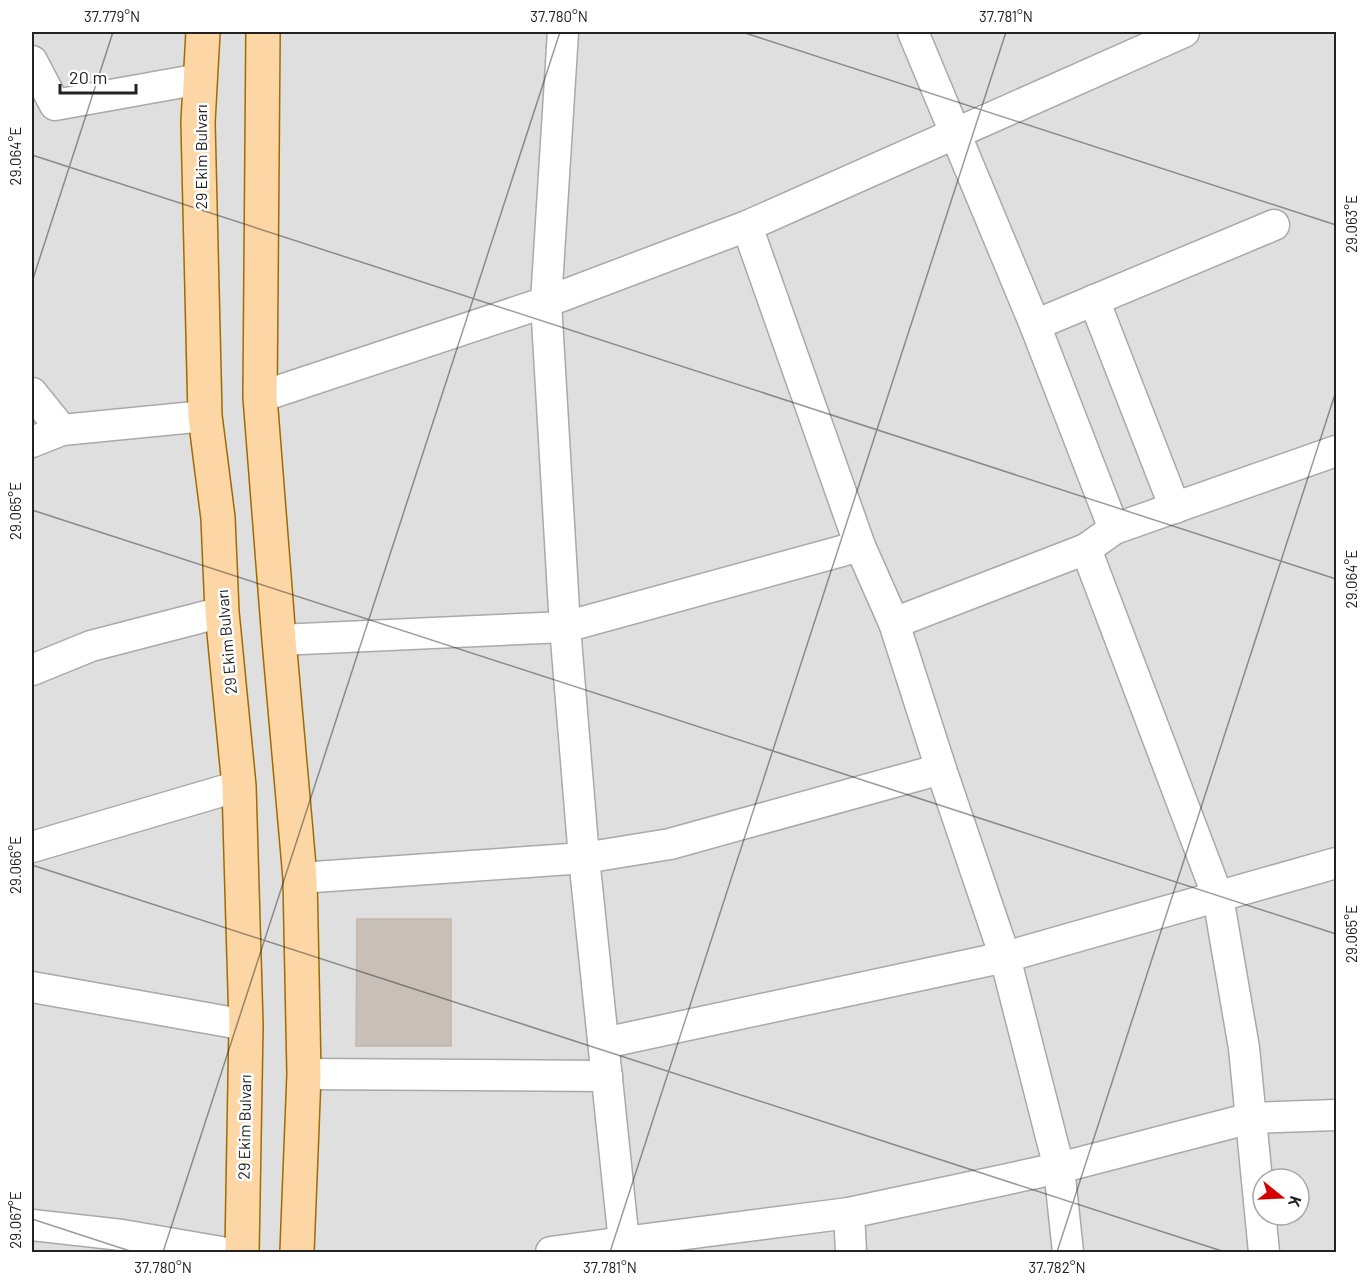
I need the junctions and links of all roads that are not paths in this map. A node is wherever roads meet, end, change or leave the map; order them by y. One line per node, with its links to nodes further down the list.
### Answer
1 (203, 32): 7 (main road, 29 Ekim Bulvarı)
2 (263, 32): 15 (main road)
3 (563, 32): 12 (street)
4 (913, 32): 8 (street)
5 (1184, 32): 8 (street)
6 (32, 61): 7 (street)
7 (200, 80): 16 (main road, 29 Ekim Bulvarı)
8 (955, 133): 10 (street); 13 (street)
9 (1274, 225): 11 (street)
10 (747, 226): 12 (street); 22 (street)
11 (1094, 300): 13 (street); 20 (street)
12 (546, 302): 15 (street); 26 (street)
13 (1035, 326): 21 (street)
14 (32, 393): 17 (street)
15 (260, 398): 27 (main road)
16 (205, 416): 17 (street); 24 (main road, 29 Ekim Bulvarı)
17 (62, 430): 18 (street)
18 (32, 442)
19 (1336, 451): 20 (street)
20 (1175, 508): 21 (street)
21 (1114, 529): 23 (street)
22 (860, 546): 25 (street); 26 (street)
23 (1086, 549): 25 (street); 35 (street)
24 (222, 612): 28 (street); 30 (main road, 29 Ekim Bulvarı)
25 (894, 622): 29 (street)
26 (565, 627): 27 (street); 32 (street)
27 (279, 640): 34 (main road)
28 (32, 670)
29 (942, 769): 32 (street); 36 (street)
30 (239, 786): 31 (street); 38 (main road, 29 Ekim Bulvarı)
31 (32, 847)
32 (584, 858): 34 (street); 39 (street)
33 (1336, 863): 35 (street)
34 (300, 878): 40 (main road)
35 (1218, 897): 36 (street); 43 (street)
36 (1005, 957): 39 (street); 44 (street)
37 (32, 987): 38 (street)
38 (246, 1025): 49 (main road, 29 Ekim Bulvarı)
39 (604, 1043): 41 (street)
40 (304, 1074): 41 (street); 50 (main road)
41 (607, 1076): 47 (street)
42 (1336, 1115): 43 (street)
43 (1251, 1118): 44 (street); 54 (street)
44 (1059, 1168): 45 (street); 53 (street)
45 (849, 1213): 47 (street); 52 (street)
46 (32, 1225): 48 (street)
47 (624, 1247): 51 (street)
48 (221, 1252)
49 (242, 1252)
50 (297, 1252)
51 (551, 1252)
52 (851, 1252)
53 (1068, 1252)
54 (1263, 1252)

